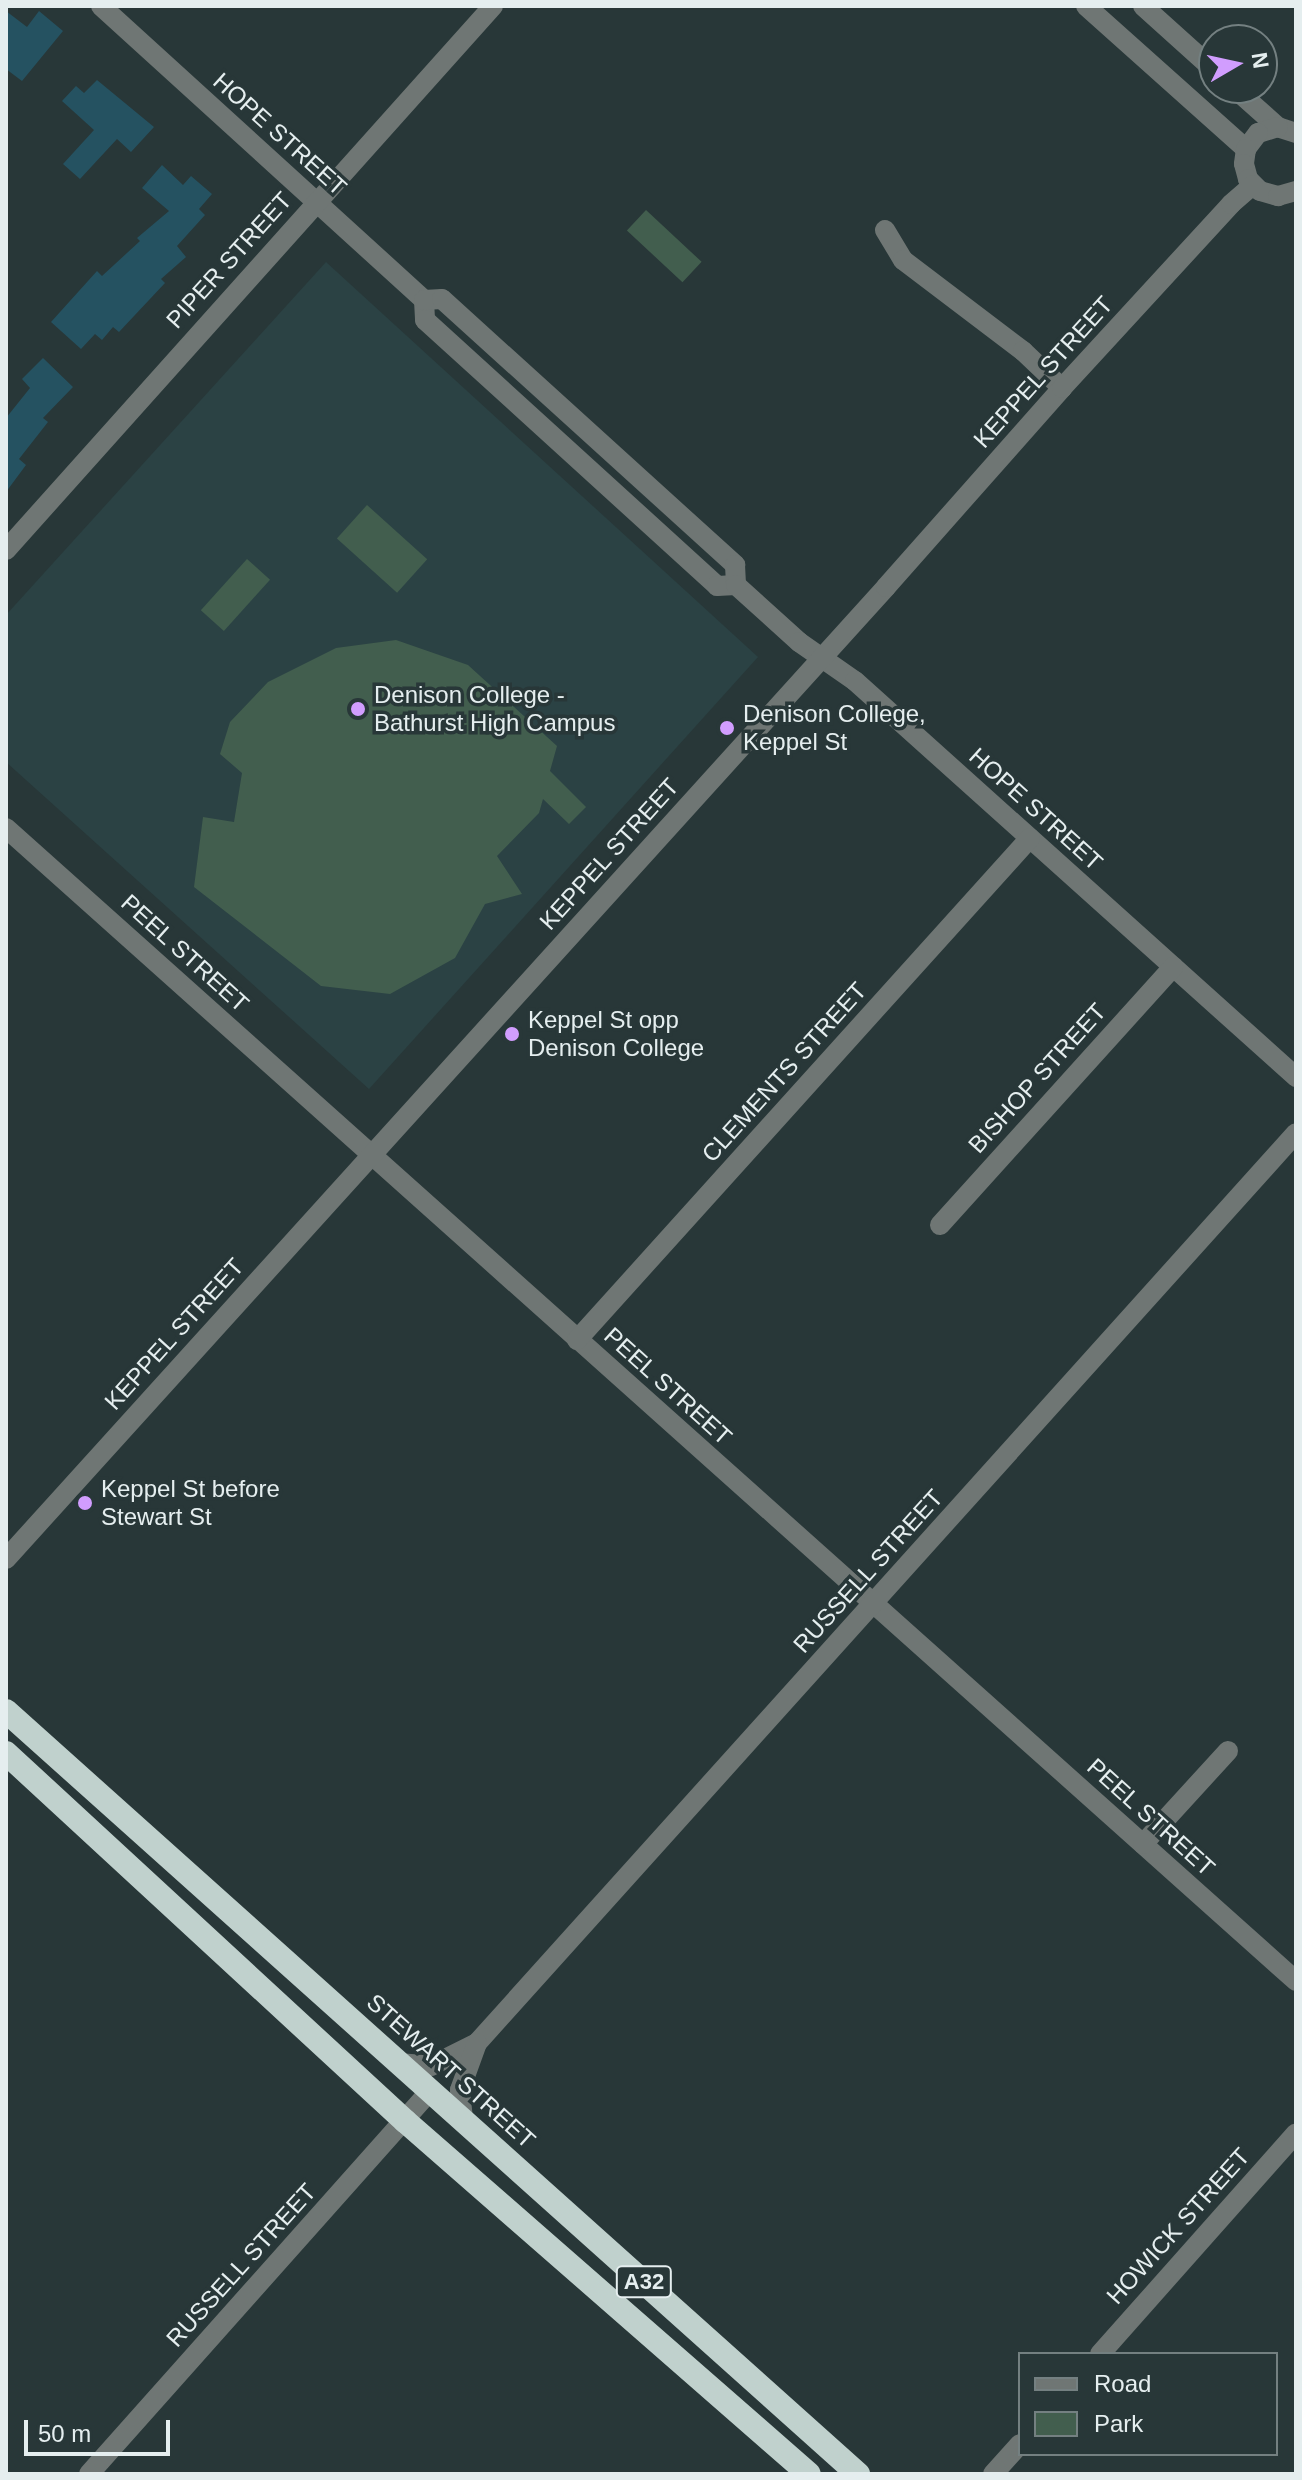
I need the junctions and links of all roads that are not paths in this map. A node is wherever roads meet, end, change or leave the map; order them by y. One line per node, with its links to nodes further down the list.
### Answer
1 (101, 6): 11 (street, HOPE STREET)
2 (493, 6): 11 (street, PIPER STREET)
3 (1086, 6): 8 (street)
4 (1143, 6): 5 (street)
5 (1198, 56)
6 (1254, 104): 7 (street)
7 (1287, 130): 8 (street)
8 (1246, 149): 9 (street)
9 (1253, 185): 10 (street); 14 (street, KEPPEL STREET)
10 (1296, 191)
11 (317, 202): 13 (street, HOPE STREET); 15 (street, PIPER STREET)
12 (885, 230): 14 (street)
13 (424, 300): 16 (street, HOPE STREET); 16 (street, HOPE STREET)
14 (1062, 388): 17 (street, KEPPEL STREET)
15 (6, 550)
16 (736, 585): 17 (street, HOPE STREET)
17 (823, 658): 19 (street, HOPE STREET); 23 (street, KEPPEL STREET)
18 (6, 828): 23 (street, PEEL STREET)
19 (1030, 838): 20 (street, HOPE STREET); 25 (street, CLEMENTS STREET)
20 (1173, 967): 21 (street, HOPE STREET); 24 (street, BISHOP STREET)
21 (1296, 1077)
22 (1296, 1133): 27 (street, RUSSELL STREET)
23 (371, 1155): 25 (street, PEEL STREET); 26 (street, KEPPEL STREET)
24 (940, 1225)
25 (577, 1340): 27 (street, PEEL STREET)
26 (6, 1559)
27 (873, 1605): 31 (street, PEEL STREET); 33 (street, RUSSELL STREET)
28 (6, 1711): 34 (highway, STEWART STREET / A32)
29 (1228, 1751): 31 (street)
30 (6, 1753): 37 (highway, A32)
31 (1143, 1844): 32 (street, PEEL STREET)
32 (1296, 1981)
33 (477, 2043): 34 (street, RUSSELL STREET); 36 (street, RUSSELL STREET)
34 (399, 2063): 35 (highway, STEWART STREET / A32)
35 (430, 2091): 36 (highway, STEWART STREET / A32); 37 (street, RUSSELL STREET)
36 (463, 2119): 43 (highway, STEWART STREET / A32)
37 (405, 2121): 41 (street, RUSSELL STREET); 42 (highway, A32)
38 (1296, 2133): 39 (street, HOWICK STREET)
39 (1102, 2352)
40 (1018, 2446): 44 (street)
41 (89, 2474)
42 (809, 2474)
43 (858, 2474)
44 (993, 2474)

